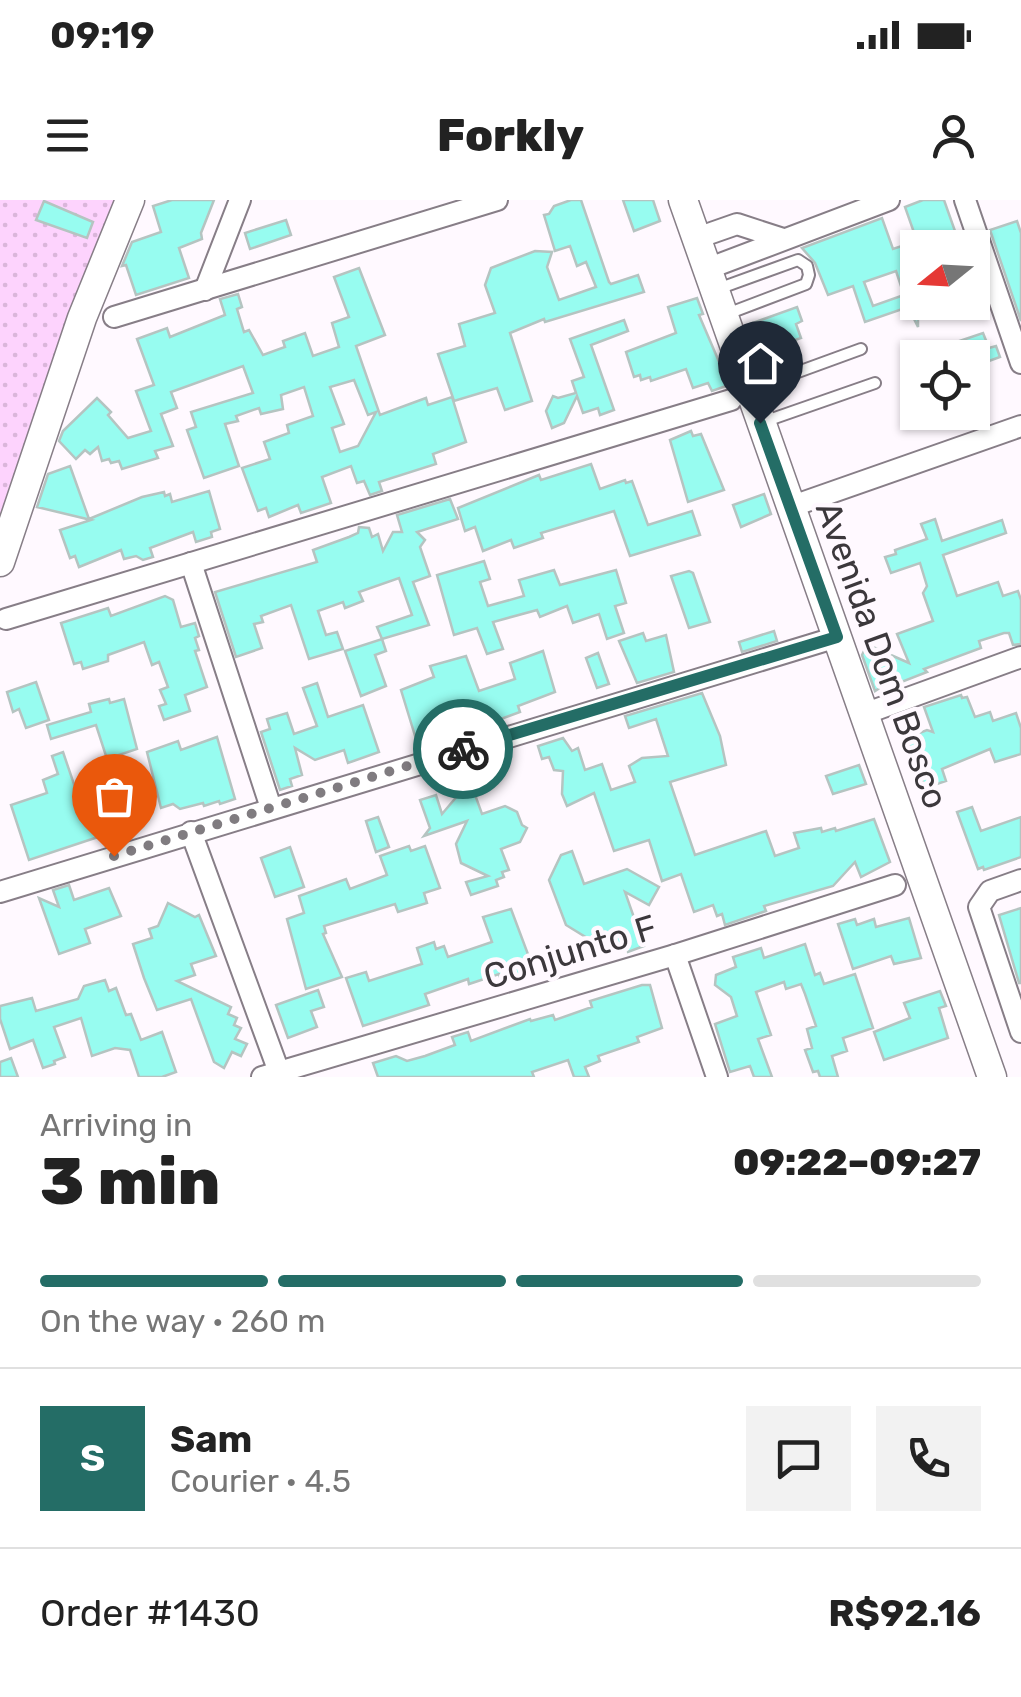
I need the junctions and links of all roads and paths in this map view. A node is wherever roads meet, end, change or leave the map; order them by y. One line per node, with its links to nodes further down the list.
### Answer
1 (130, 200): 19 (street)
2 (240, 200): 9 (street)
3 (497, 200): 9 (street)
4 (684, 200): 7 (street, Avenida Dom Bosco)
5 (888, 200): 8 (street)
6 (965, 200): 13 (street)
7 (697, 238): 8 (street); 10 (street, Avenida Dom Bosco)
8 (783, 239): 10 (street)
9 (205, 290): 11 (street)
10 (715, 292): 10 (lane); 15 (street, Avenida Dom Bosco)
11 (114, 317)
12 (861, 349): 15 (lane)
13 (1021, 362)
14 (876, 382): 16 (lane)
15 (740, 395): 16 (street, Avenida Dom Bosco); 20 (street)
16 (760, 423): 18 (street, Avenida Dom Bosco)
17 (1021, 426): 18 (street)
18 (790, 507): 22 (street, Avenida Dom Bosco)
19 (0, 562)
20 (191, 563): 21 (street); 25 (street)
21 (6, 619)
22 (837, 637): 24 (street, Avenida Dom Bosco); 25 (street)
23 (1021, 657): 24 (street)
24 (864, 714): 34 (street, Avenida Dom Bosco)
25 (271, 808): 26 (street)
26 (191, 832): 29 (street); 32 (street)
27 (1021, 880): 31 (street)
28 (894, 884): 30 (street, Conjunto F)
29 (0, 892)
30 (674, 955): 32 (street, Conjunto F); 33 (street)
31 (1021, 1032)
32 (270, 1074)
33 (717, 1077)
34 (992, 1077)

